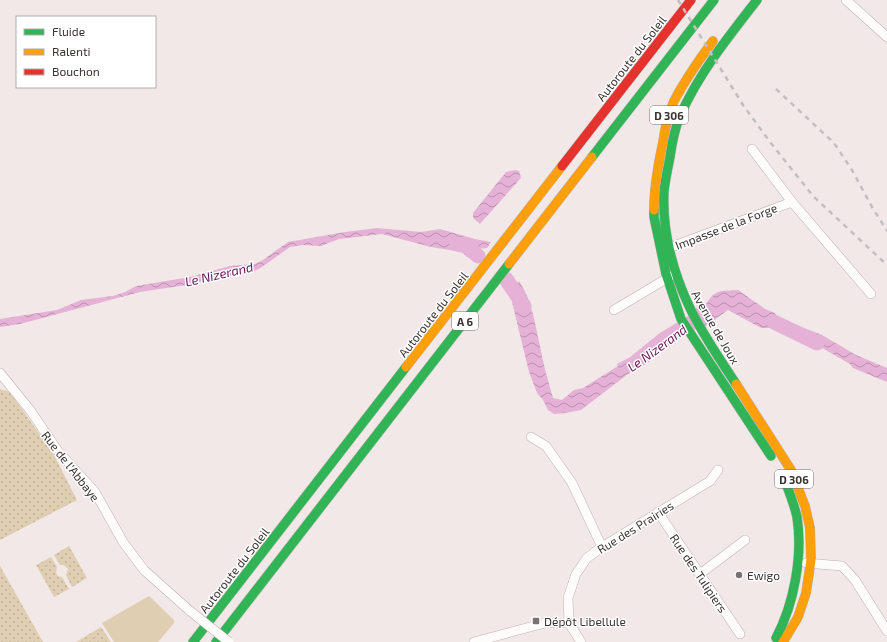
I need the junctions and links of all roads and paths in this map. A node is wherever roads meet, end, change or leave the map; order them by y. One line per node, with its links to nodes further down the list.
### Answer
1 (691, 0): 27 (main road, Autoroute du Soleil / A 6)
2 (714, 0): 28 (main road, A 6)
3 (746, 0): 10 (main road, Avenue de Joux / D 306)
4 (757, 0): 9 (main road, Avenue de Joux / D 306)
5 (846, 0): 6 (street)
6 (887, 38)
7 (752, 149): 8 (street, Impasse de la Forge)
8 (792, 202): 9 (street, Impasse de la Forge); 13 (street, Impasse de la Forge)
9 (670, 247): 10 (street, Impasse de la Forge); 11 (main road, Avenue de Joux / D 306)
10 (661, 251): 12 (main road, Avenue de Joux / D 306)
11 (676, 274): 12 (street); 22 (main road, Avenue de Joux / D 306)
12 (667, 278): 14 (street); 21 (main road, Avenue de Joux / D 306)
13 (870, 294)
14 (614, 310)
15 (1, 376): 29 (street, Rue de l'Abbaye, bridge)
16 (530, 436): 20 (street)
17 (718, 470): 18 (street, Rue des Prairies)
18 (658, 512): 20 (street, Rue des Prairies); 23 (street, Rue des Tulipiers)
19 (745, 540): 23 (street)
20 (602, 547): 24 (street, Rue des Prairies)
21 (798, 563): 22 (street); 32 (main road, Avenue de Joux / D 306)
22 (810, 563): 25 (street); 33 (main road, Avenue de Joux / D 306)
23 (700, 574): 26 (street, Rue des Tulipiers)
24 (569, 623): 30 (street); 31 (street, Rue des Prairies)
25 (887, 631)
26 (740, 634)
27 (193, 642)
28 (216, 642)
29 (229, 642)
30 (474, 642)
31 (581, 642)
32 (774, 642)
33 (783, 642)

